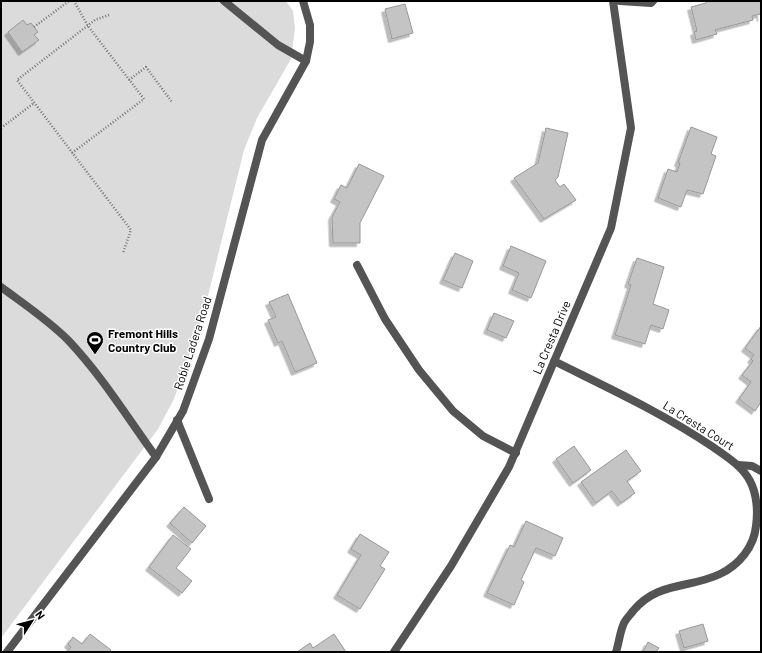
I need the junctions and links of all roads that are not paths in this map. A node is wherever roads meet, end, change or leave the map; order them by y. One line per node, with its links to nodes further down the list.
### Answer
1 (224, 1): 6 (street)
2 (303, 1): 6 (street, Roble Ladera Road)
3 (613, 1): 9 (street, La Cresta Drive)
4 (620, 1): 5 (street)
5 (653, 1)
6 (306, 61): 10 (street, Roble Ladera Road)
7 (357, 265): 11 (street)
8 (1, 287): 12 (street)
9 (554, 361): 11 (street, La Cresta Drive); 13 (street, La Cresta Court)
10 (177, 420): 12 (street, Roble Ladera Road); 15 (street)
11 (516, 453): 17 (street, La Cresta Drive)
12 (156, 457): 16 (street, Roble Ladera Road)
13 (738, 465): 14 (street); 18 (street, La Cresta Court)
14 (761, 471)
15 (209, 499)
16 (6, 652)
17 (394, 652)
18 (616, 652)

